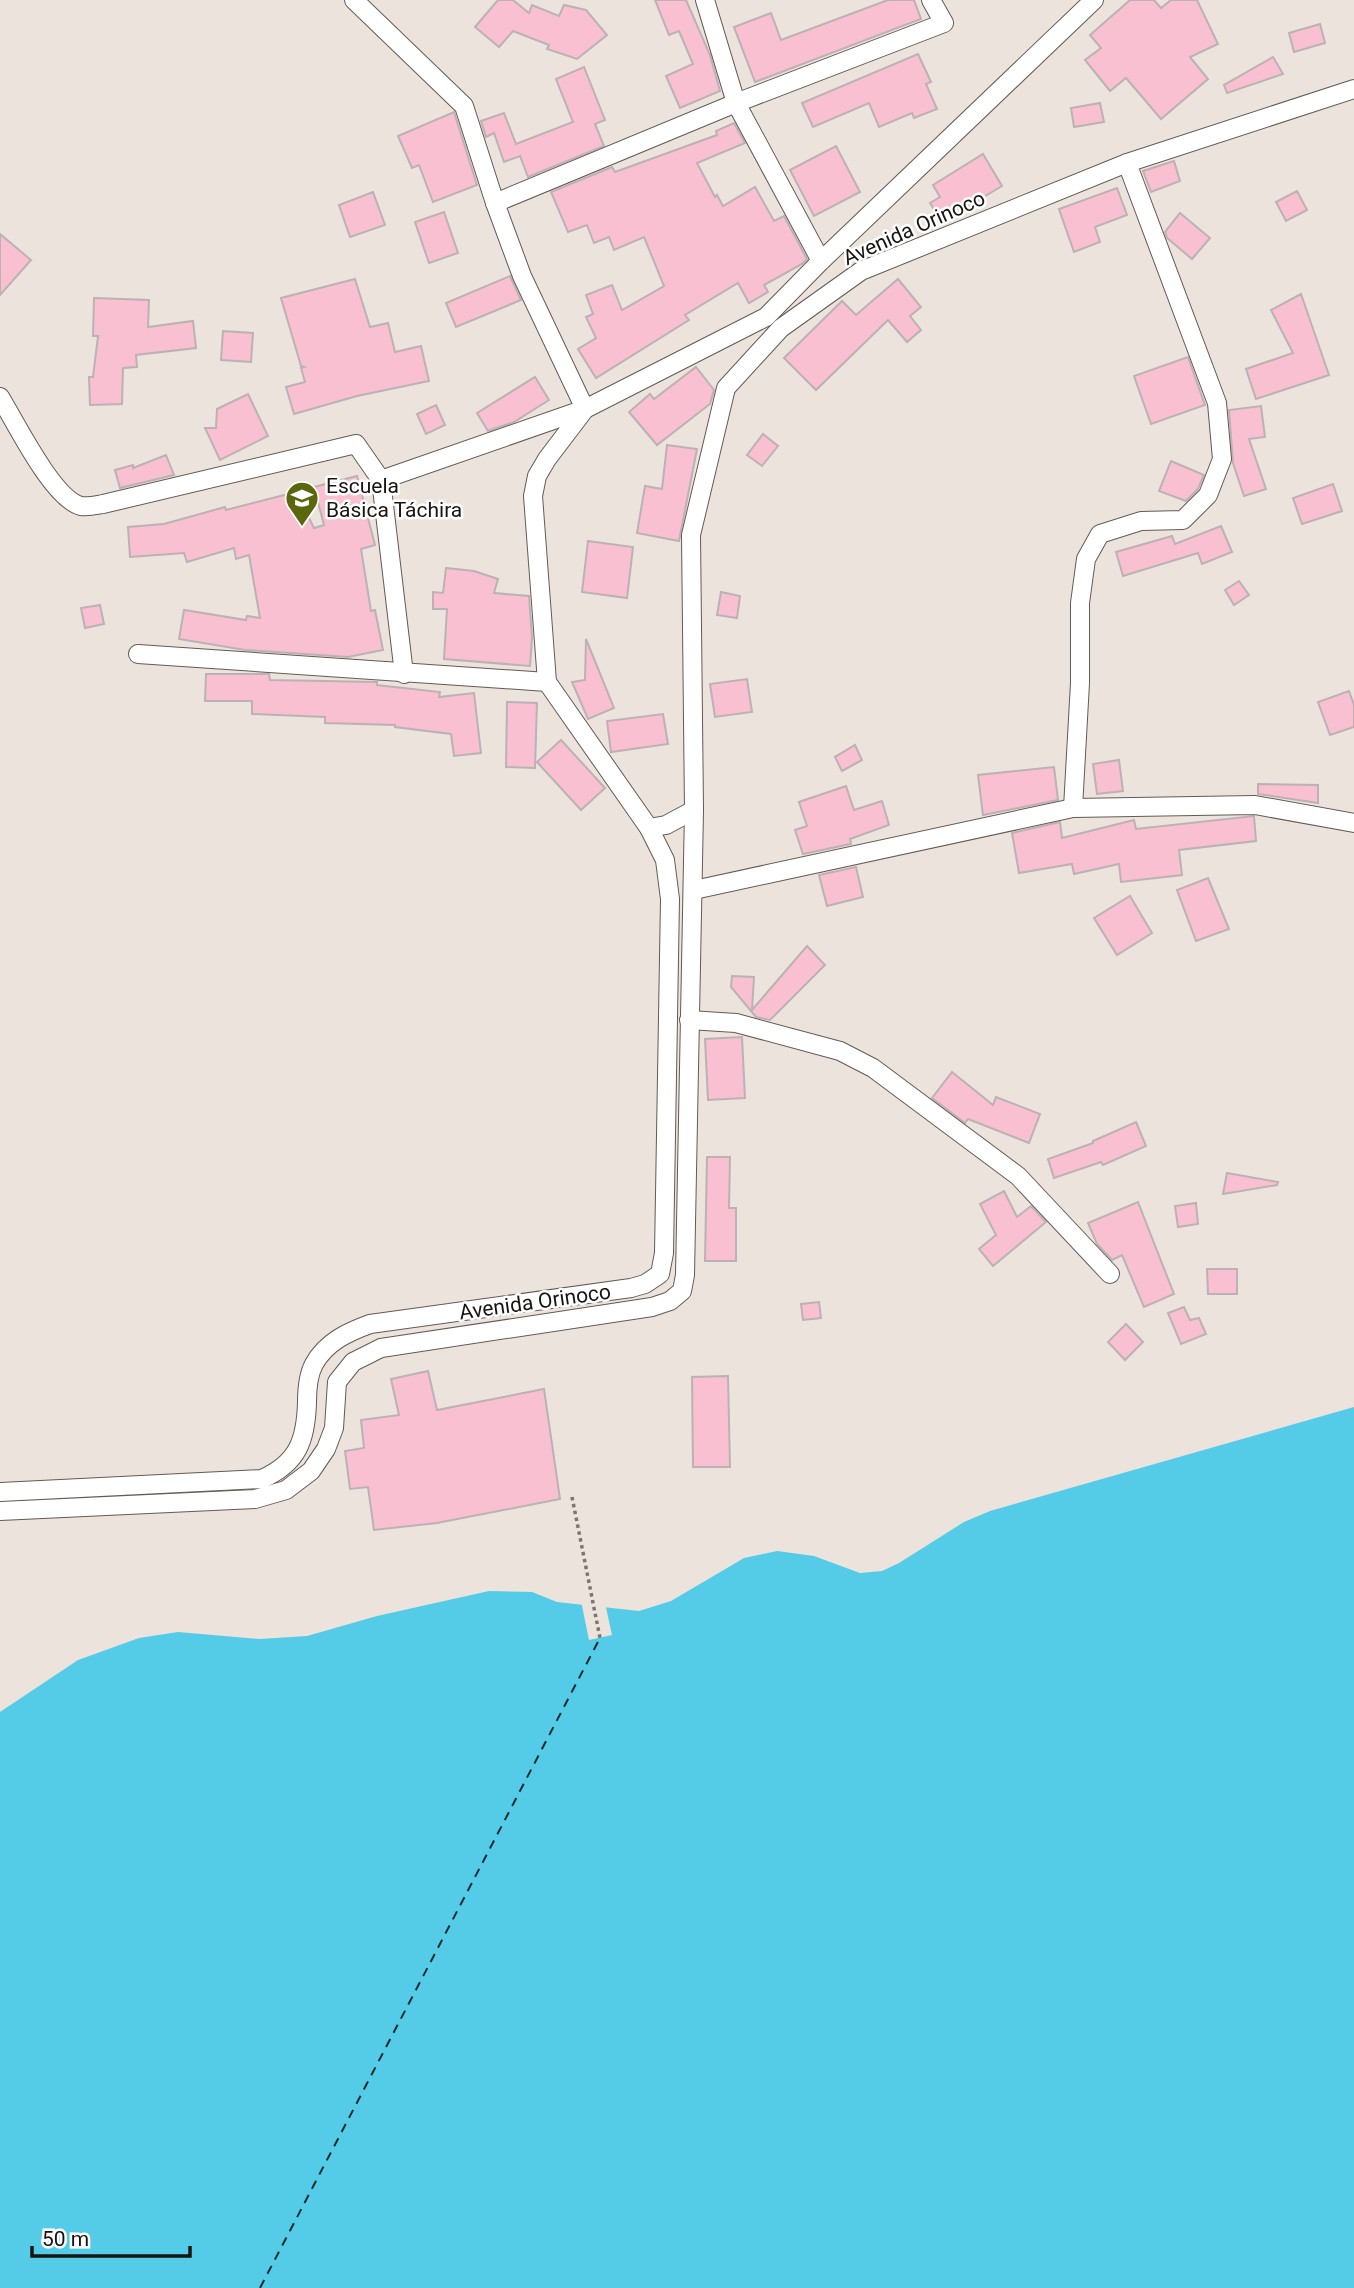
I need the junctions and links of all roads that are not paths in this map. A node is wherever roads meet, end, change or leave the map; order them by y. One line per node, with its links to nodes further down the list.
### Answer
1 (354, 0): 8 (street)
2 (705, 0): 6 (street)
3 (931, 0): 6 (street)
4 (1094, 0): 9 (street, Avenida Orinoco)
5 (1354, 90): 7 (street, Avenida Orinoco)
6 (736, 103): 8 (street); 9 (street)
7 (1127, 163): 16 (street); 17 (street, Avenida Orinoco)
8 (495, 203): 11 (street)
9 (821, 261): 11 (street, Avenida Orinoco)
10 (0, 397): 12 (street)
11 (585, 409): 12 (street); 15 (street, Avenida Orinoco)
12 (382, 481): 14 (street)
13 (138, 654): 14 (street)
14 (404, 674): 15 (street)
15 (547, 682): 19 (street, Avenida Orinoco)
16 (1073, 808): 18 (street); 20 (street)
17 (694, 810): 19 (street); 20 (street, Avenida Orinoco)
18 (1354, 823)
19 (649, 828): 23 (street, Avenida Orinoco)
20 (694, 890): 21 (street, Avenida Orinoco)
21 (689, 1020): 22 (street); 24 (street, Avenida Orinoco)
22 (1110, 1274)
23 (0, 1492)
24 (0, 1511)

